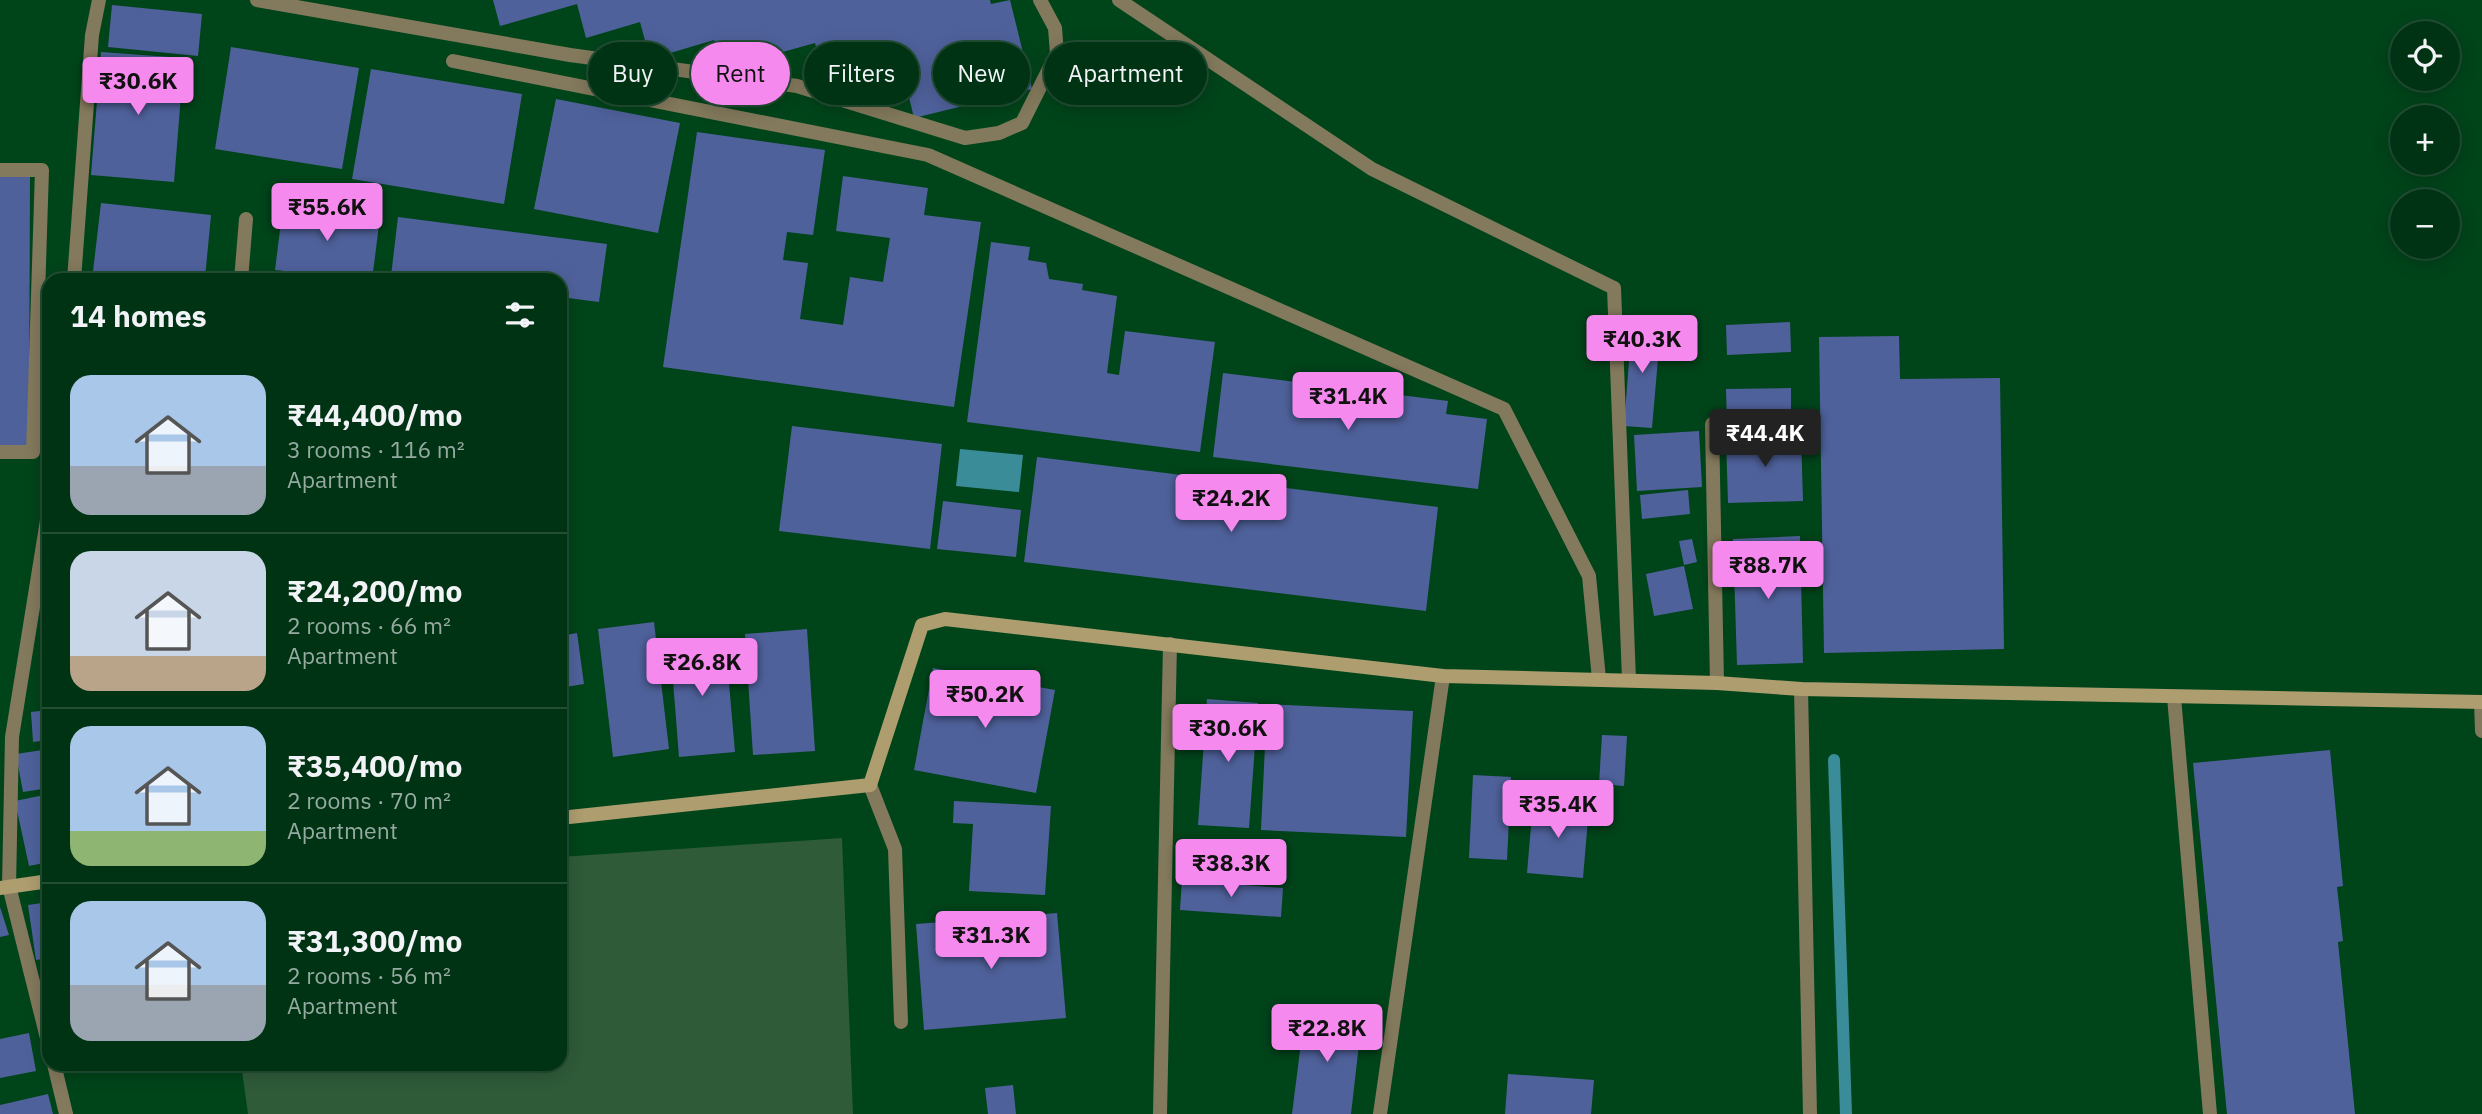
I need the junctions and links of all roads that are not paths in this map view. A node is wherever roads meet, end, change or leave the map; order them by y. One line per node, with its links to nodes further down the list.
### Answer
1 (99, 0): 8 (street)
2 (257, 0): 3 (street)
3 (1040, 0)
4 (1119, 0): 16 (street)
5 (453, 61): 15 (street)
6 (0, 170): 11 (street)
7 (246, 219): 9 (street)
8 (75, 273)
9 (242, 273)
10 (1712, 424): 17 (street)
11 (0, 452)
12 (42, 552): 25 (street)
13 (1170, 644): 14 (street); 22 (street); 30 (street)
14 (1443, 676): 15 (street); 31 (street)
15 (1599, 679): 16 (street)
16 (1629, 680): 17 (street)
17 (1717, 683): 18 (street)
18 (1801, 689): 19 (street); 32 (street)
19 (2175, 697): 20 (street); 33 (street)
20 (2482, 702): 21 (street)
21 (2482, 732)
22 (870, 785): 23 (street); 27 (street)
23 (567, 817)
24 (42, 882): 25 (street)
25 (5, 887): 26 (street)
26 (42, 1021)
27 (901, 1022)
28 (56, 1071): 29 (street)
29 (66, 1114)
30 (1160, 1114)
31 (1380, 1114)
32 (1811, 1114)
33 (2210, 1114)

